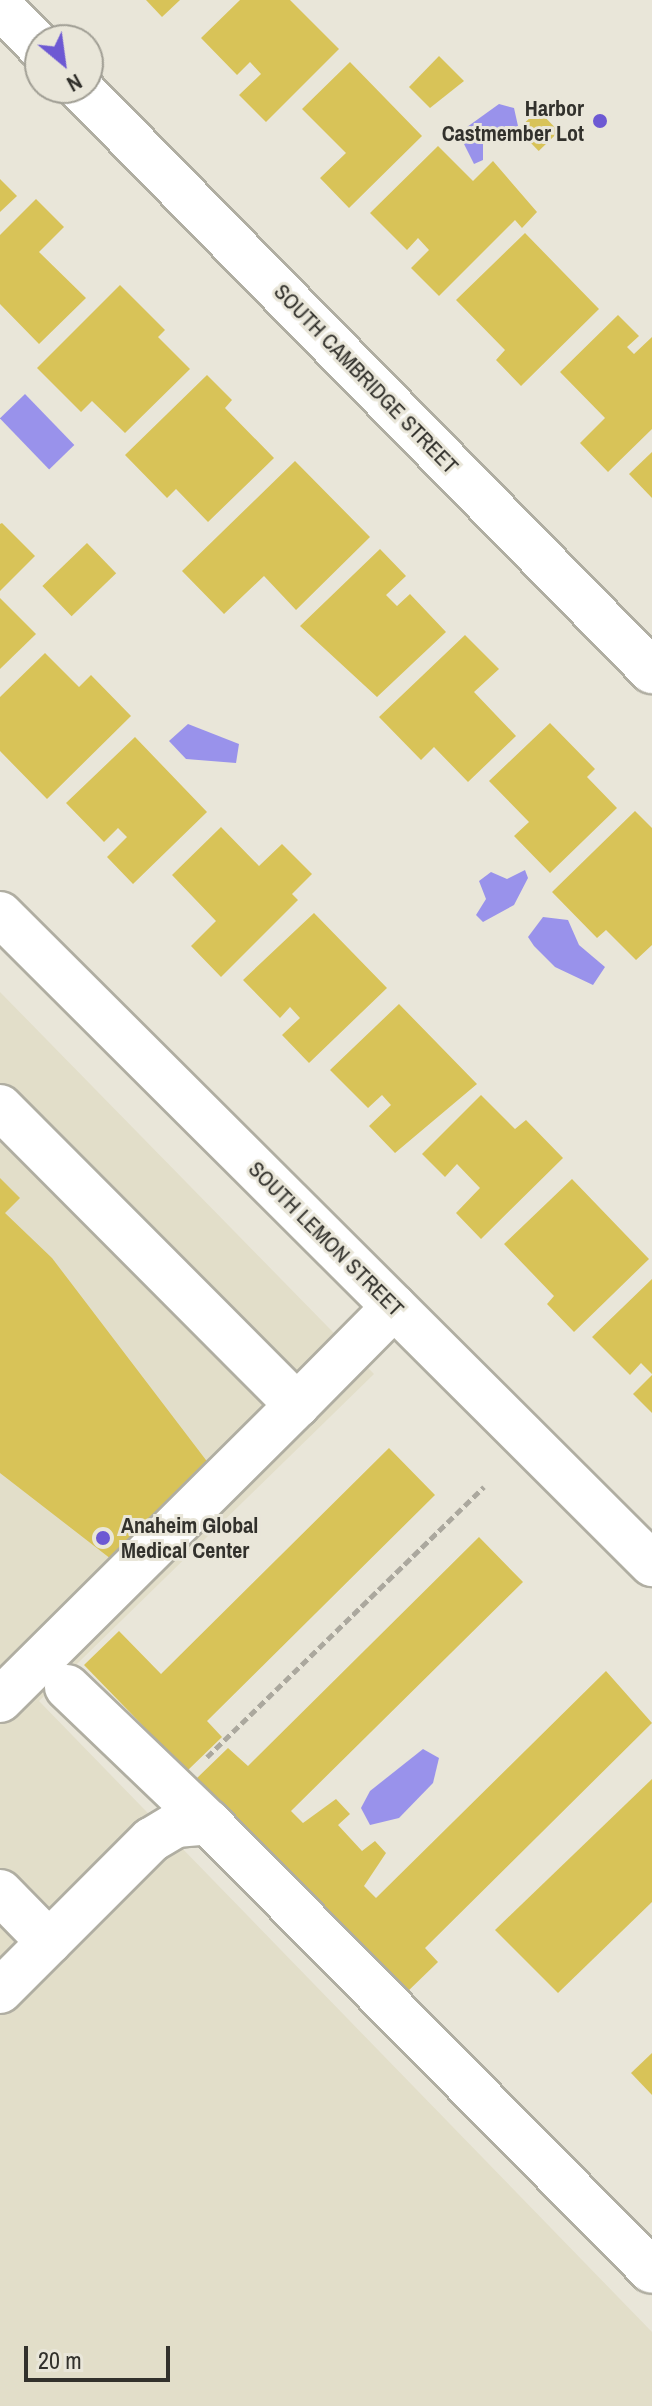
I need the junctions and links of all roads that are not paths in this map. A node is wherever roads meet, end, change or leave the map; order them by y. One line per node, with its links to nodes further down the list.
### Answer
1 (0, 6): 2 (street)
2 (24, 31)
3 (96, 104): 4 (street, SOUTH CAMBRIDGE STREET)
4 (652, 671)
5 (0, 914): 7 (street, SOUTH LEMON STREET)
6 (0, 1107): 8 (street)
7 (394, 1307): 8 (street); 9 (street, SOUTH LEMON STREET)
8 (297, 1405): 11 (street)
9 (652, 1564)
10 (67, 1687): 12 (street)
11 (0, 1700)
12 (208, 1822): 14 (street); 16 (street)
13 (0, 1892): 14 (street)
14 (49, 1942): 15 (street)
15 (0, 1991)
16 (652, 2271)

